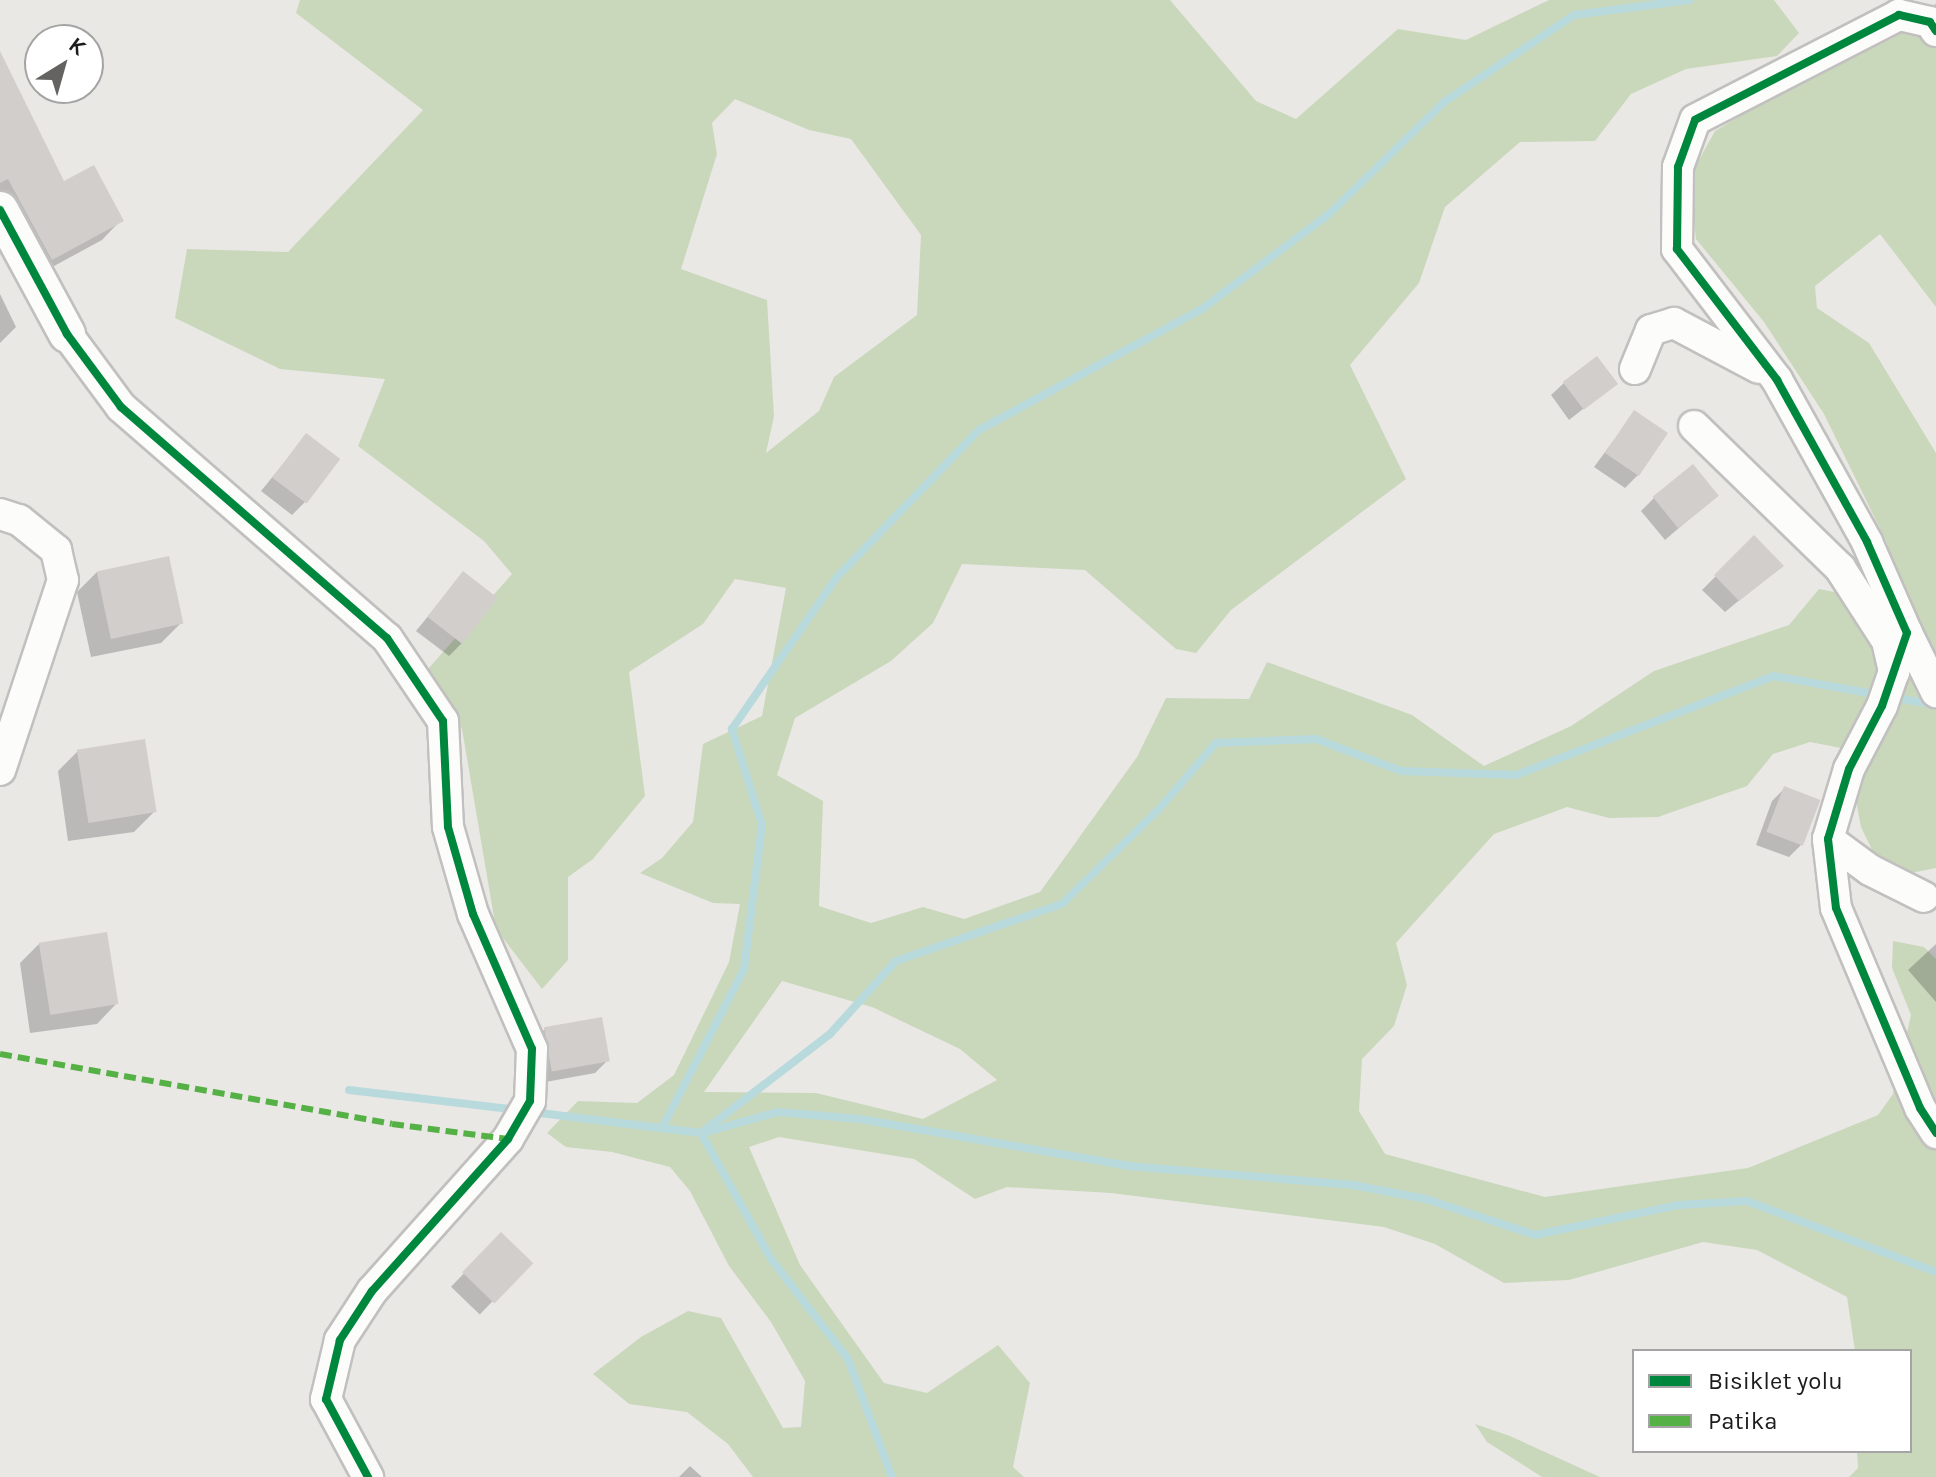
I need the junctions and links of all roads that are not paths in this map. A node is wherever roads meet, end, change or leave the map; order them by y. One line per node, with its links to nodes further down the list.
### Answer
1 (1928, 18): 5 (street)
2 (0, 210): 3 (street)
3 (67, 334): 15 (street)
4 (1635, 369): 5 (street)
5 (1777, 380): 8 (street)
6 (1694, 426): 9 (street)
7 (0, 514): 11 (street)
8 (1907, 633): 9 (street); 10 (street)
9 (1894, 672): 12 (street)
10 (1936, 692)
11 (0, 770)
12 (1828, 839): 13 (street); 14 (street)
13 (1924, 897)
14 (1936, 1133)
15 (368, 1477)

